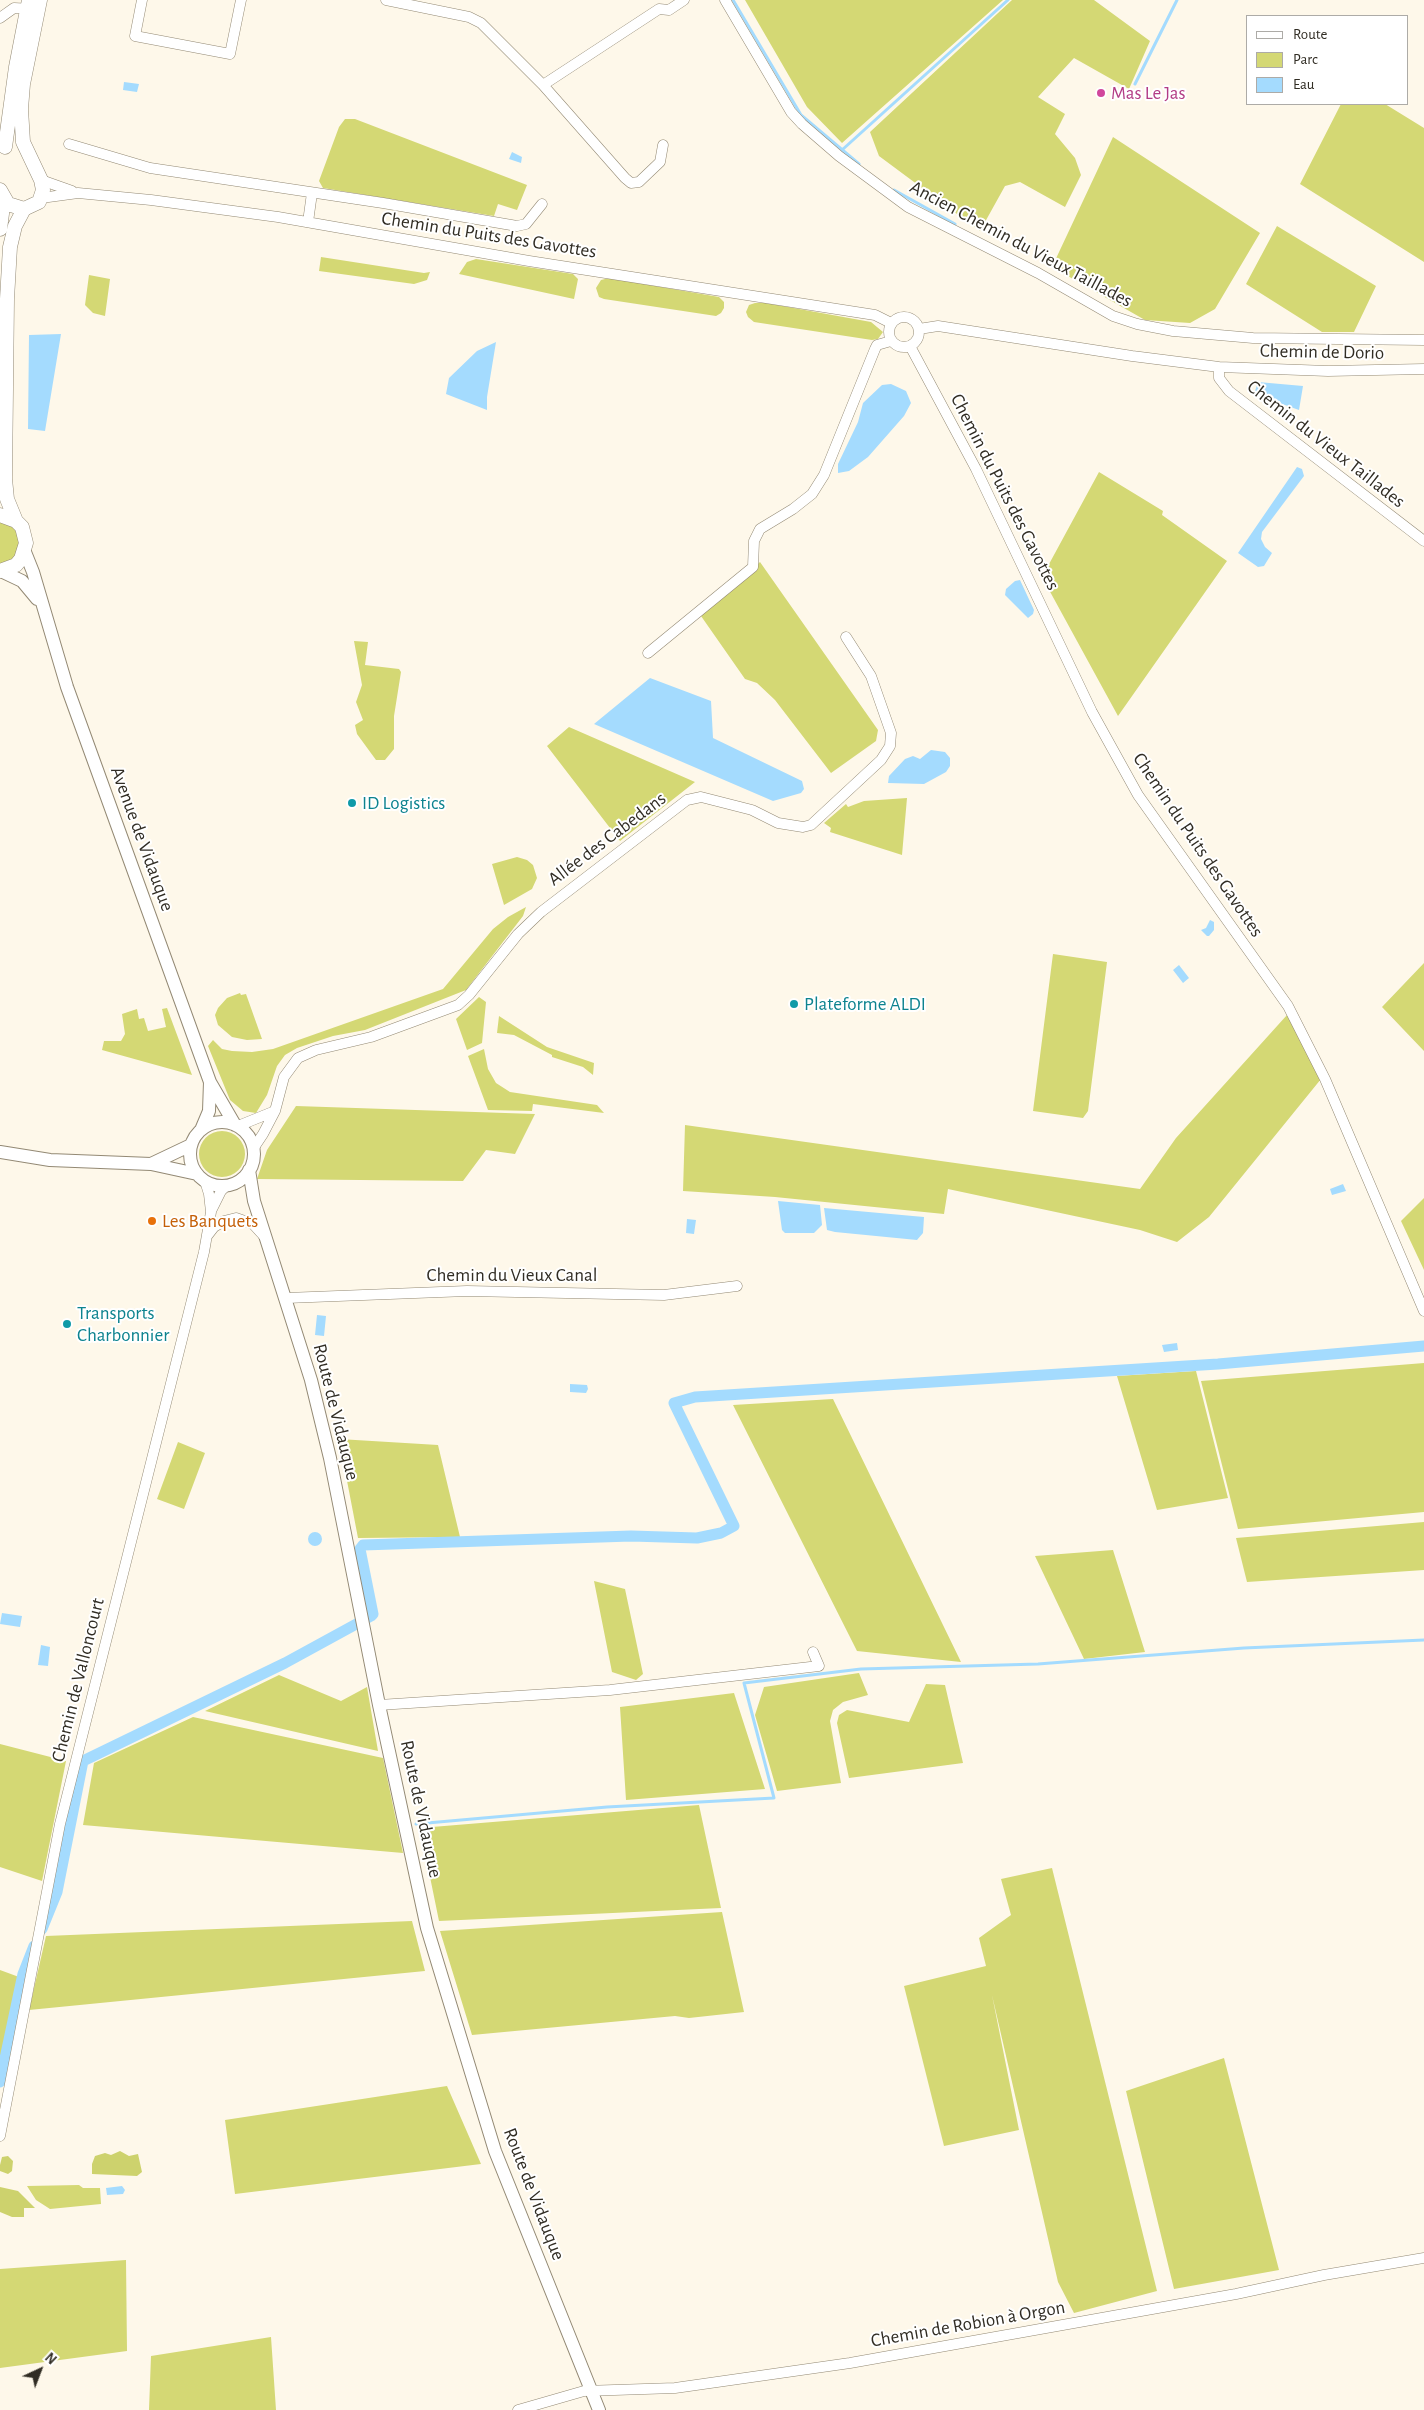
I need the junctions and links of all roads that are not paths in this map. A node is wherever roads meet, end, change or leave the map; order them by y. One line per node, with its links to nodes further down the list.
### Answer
1 (142, 0): 2 (street)
2 (241, 0)
3 (386, 0): 8 (street)
4 (684, 0): 8 (street)
5 (725, 0): 25 (street, Ancien Chemin du Vieux Taillades)
6 (34, 5): 7 (street); 11 (main road); 12 (main road)
7 (0, 18)
8 (543, 85): 10 (street)
9 (69, 144): 15 (street)
10 (663, 145)
11 (2, 148): 12 (main road)
12 (25, 150): 13 (main road)
13 (41, 180): 14 (street, Chemin du Puits des Gavottes); 17 (main road)
14 (78, 193): 17 (street, Chemin du Puits des Gavottes); 20 (street, Chemin du Puits des Gavottes)
15 (312, 193): 18 (street); 20 (street)
16 (2, 194): 19 (main road); 21 (main road)
17 (41, 198): 19 (main road)
18 (542, 204)
19 (24, 209): 30 (main road)
20 (308, 222): 22 (street, Chemin du Puits des Gavottes)
21 (0, 229)
22 (891, 323): 23 (street); 24 (street)
23 (919, 329): 26 (street); 27 (street, Chemin de Dorio)
24 (891, 340): 26 (street); 36 (street)
25 (1424, 340)
26 (910, 346): 54 (street, Chemin du Puits des Gavottes)
27 (1219, 367): 28 (street, Chemin de Dorio); 31 (street, Chemin du Vieux Taillades)
28 (1424, 369)
29 (0, 515): 30 (main road)
30 (16, 521): 32 (main road)
31 (1424, 541)
32 (25, 552): 33 (main road); 34 (street, Avenue de Vidauque)
33 (0, 571): 34 (street, Avenue de Vidauque)
34 (43, 607): 37 (street, Avenue de Vidauque)
35 (846, 637): 38 (street, Allée des Cabedans)
36 (648, 653)
37 (210, 1082): 39 (street, Avenue de Vidauque); 40 (street, Avenue de Vidauque)
38 (275, 1111): 39 (street); 42 (street)
39 (237, 1126): 40 (street); 42 (street)
40 (201, 1130): 41 (street)
41 (191, 1145): 44 (street); 46 (street)
42 (253, 1149): 45 (street)
43 (0, 1152): 44 (street)
44 (151, 1164): 46 (street)
45 (249, 1170): 47 (street); 48 (street, Route de Vidauque)
46 (201, 1178): 47 (street); 49 (street, Chemin de Valloncourt)
47 (229, 1185): 48 (street); 49 (street, Chemin de Valloncourt)
48 (254, 1201): 51 (street, Route de Vidauque)
49 (211, 1212): 50 (street, Chemin de Valloncourt)
50 (206, 1237): 51 (street); 57 (street, Chemin de Valloncourt)
51 (267, 1239): 53 (street, Route de Vidauque)
52 (736, 1286): 53 (street, Chemin du Vieux Canal)
53 (286, 1298): 56 (street, Route de Vidauque)
54 (1424, 1311)
55 (813, 1652): 56 (street)
56 (379, 1705): 59 (street, Route de Vidauque)
57 (0, 2136)
58 (1424, 2258): 59 (street, Chemin de Robion à Orgon)
59 (594, 2391): 60 (street, Chemin de Robion à Orgon); 61 (street, Route de Vidauque)
60 (518, 2410)
61 (599, 2410)

